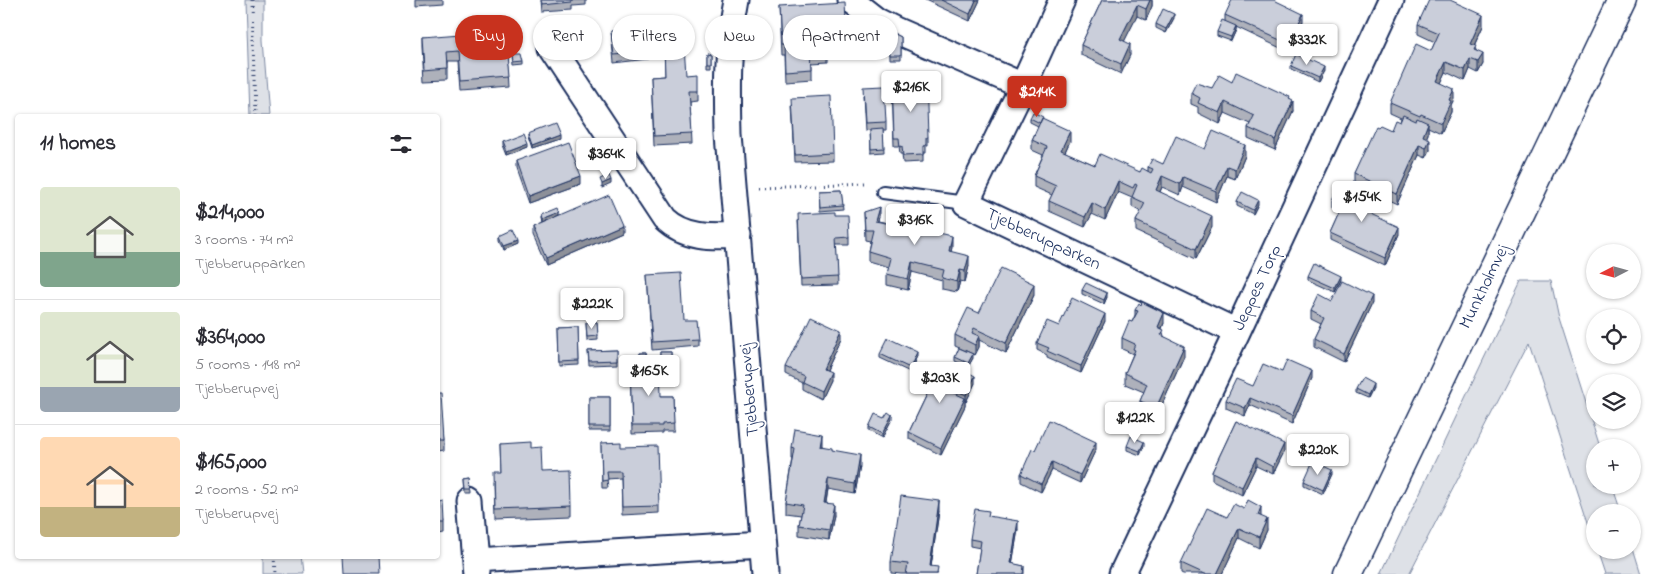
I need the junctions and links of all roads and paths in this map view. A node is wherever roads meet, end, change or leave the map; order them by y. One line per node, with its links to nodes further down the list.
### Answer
1 (252, 0): 9 (path)
2 (736, 0): 10 (street, Tjebberupvej)
3 (850, 0): 8 (street)
4 (1062, 0): 8 (street, Tjebberupparken)
5 (1391, 0): 14 (street, Jeppes Torp)
6 (1622, 0): 22 (street, Munkholmvej)
7 (560, 60): 13 (street)
8 (1023, 86): 12 (street, Tjebberupparken)
9 (255, 114)
10 (733, 190): 11 (path); 13 (street, Tjebberupvej)
11 (883, 192): 12 (lane)
12 (966, 203): 14 (street, Tjebberupparken)
13 (738, 236): 16 (street, Tjebberupvej)
14 (1237, 332): 21 (street, Jeppes Torp)
15 (470, 501): 18 (street)
16 (762, 544): 18 (street); 20 (street, Tjebberupvej)
17 (274, 559): 19 (path)
18 (475, 568)
19 (275, 574)
20 (765, 574)
21 (1122, 574)
22 (1348, 574)

